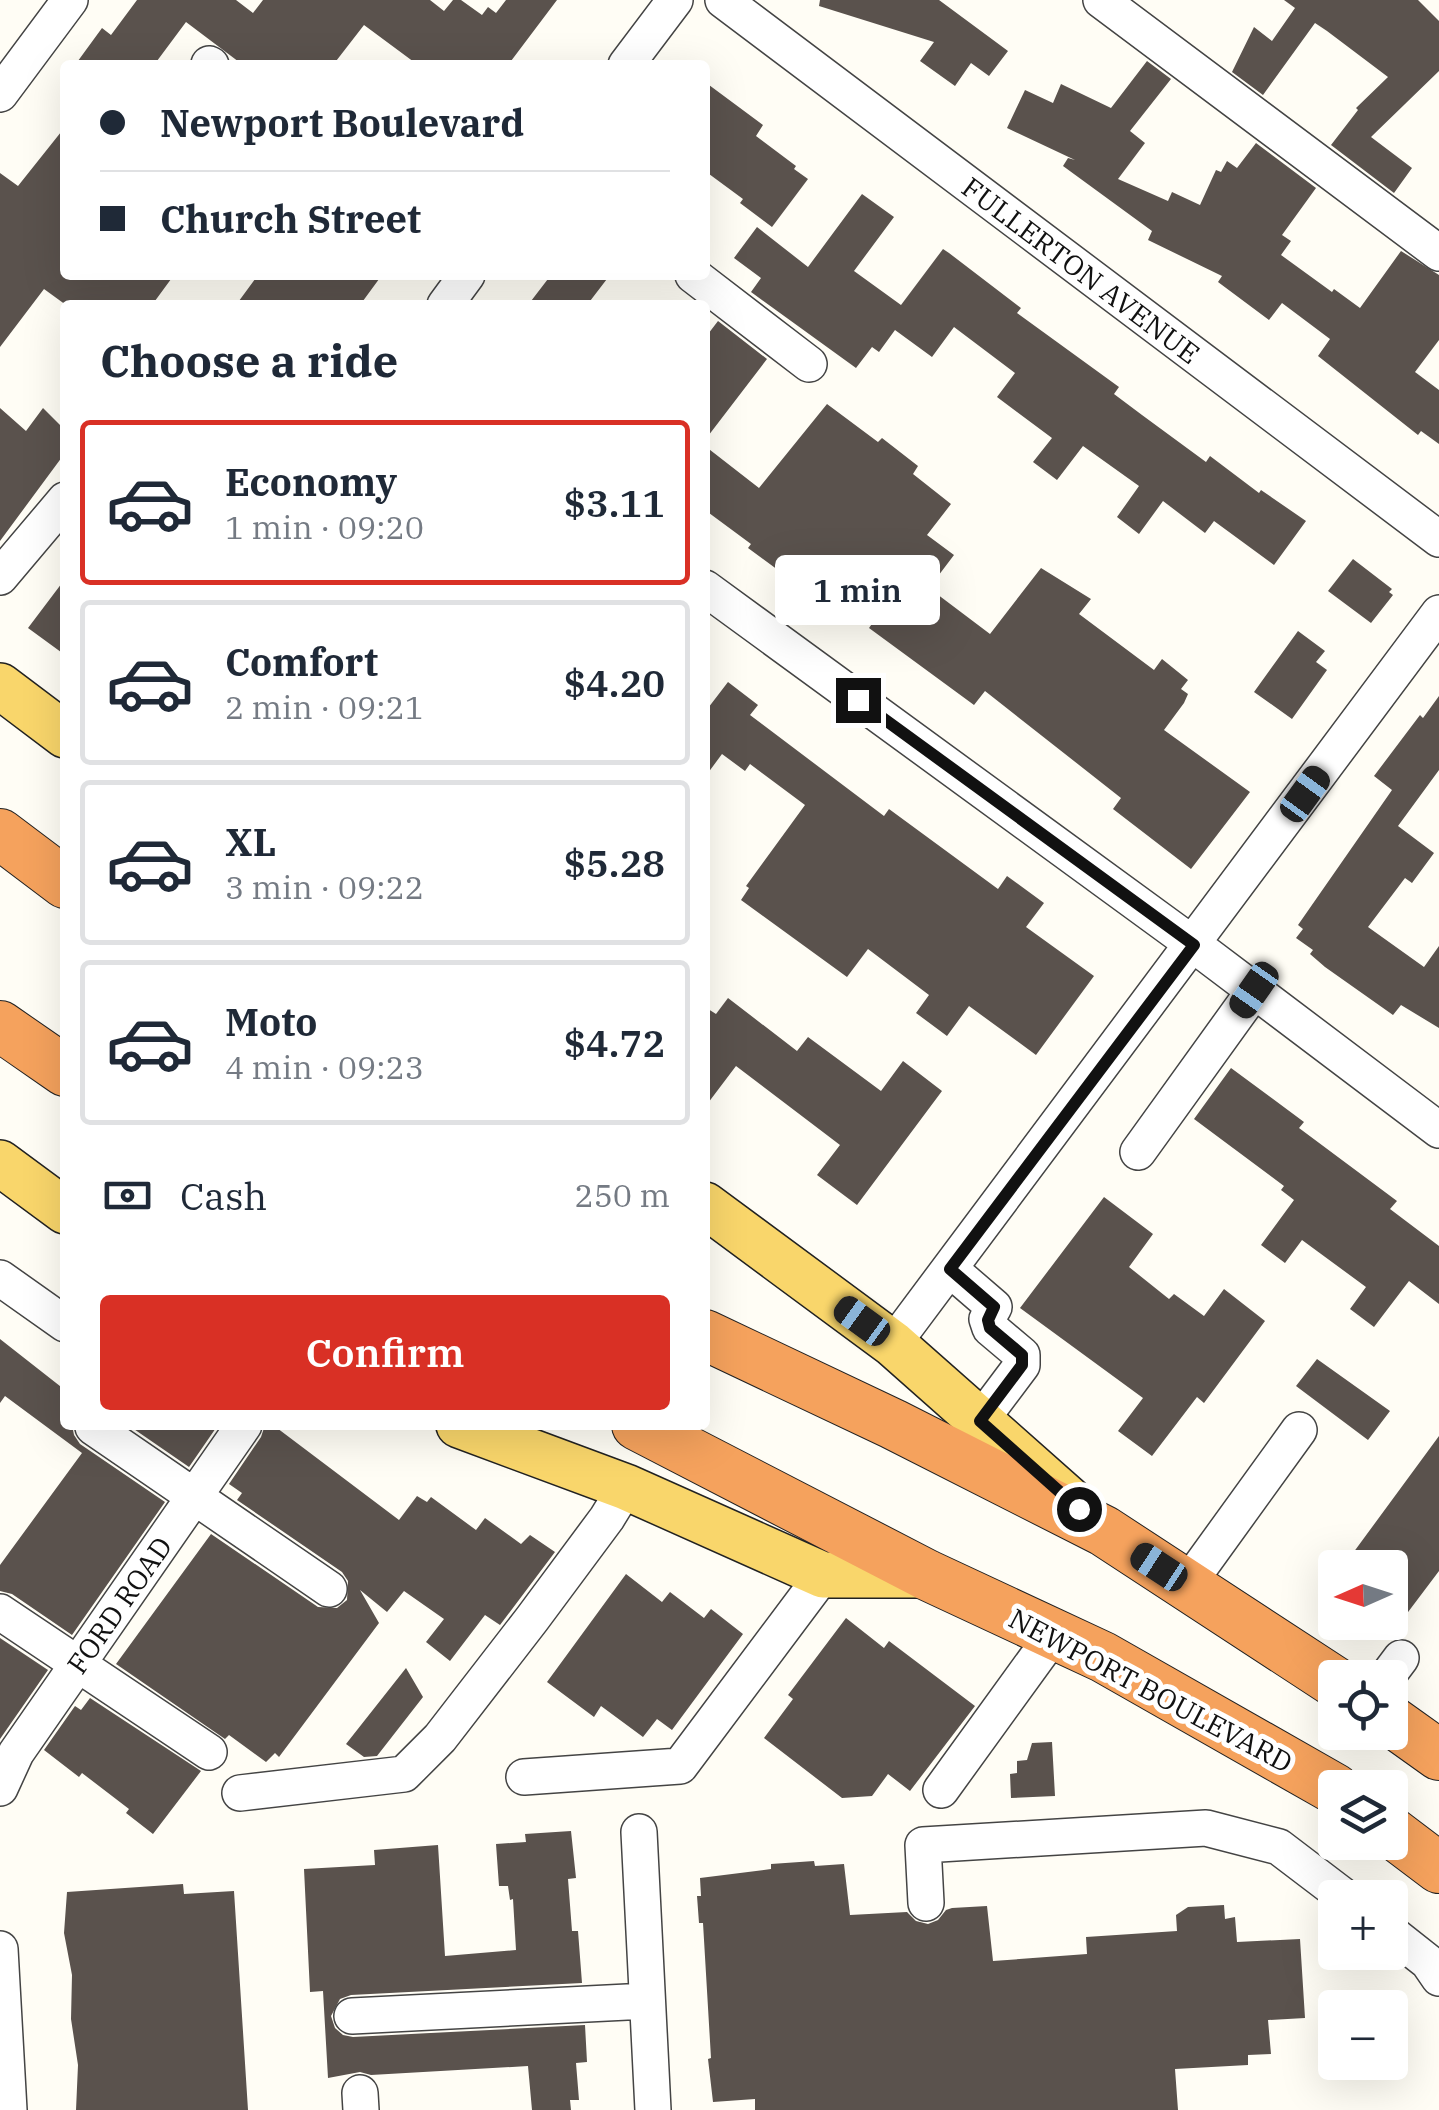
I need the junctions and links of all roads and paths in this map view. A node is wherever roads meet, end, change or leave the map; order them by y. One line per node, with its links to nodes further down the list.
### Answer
1 (70, 0): 6 (street)
2 (675, 0): 5 (street)
3 (724, 0): 13 (street, FULLERTON AVENUE)
4 (1101, 0): 7 (street)
5 (630, 60)
6 (0, 94)
7 (1439, 253)
8 (464, 280): 10 (street)
9 (700, 280): 11 (street)
10 (448, 300)
11 (809, 364)
12 (60, 506): 14 (street)
13 (1439, 539)
14 (2, 580)
15 (710, 592): 21 (street)
16 (1439, 613): 21 (street)
17 (0, 686): 18 (main road)
18 (60, 731)
19 (0, 834): 20 (highway)
20 (60, 878)
21 (1194, 945): 22 (street); 30 (street)
22 (1254, 990): 25 (street); 26 (street)
23 (0, 1026): 24 (highway)
24 (60, 1068)
25 (1439, 1130)
26 (1138, 1152)
27 (0, 1163): 28 (main road)
28 (60, 1207)
29 (710, 1209): 34 (main road)
30 (950, 1269): 34 (street); 35 (street)
31 (0, 1278): 32 (street)
32 (60, 1320)
33 (710, 1337): 43 (highway)
34 (893, 1344): 35 (main road)
35 (980, 1421): 43 (main road)
36 (99, 1430): 42 (street)
37 (240, 1430): 42 (street, FORD ROAD)
38 (472, 1430): 41 (main road, NEWPORT BOULEVARD)
39 (647, 1430): 45 (highway)
40 (1299, 1430): 46 (street)
41 (626, 1487): 44 (main road, NEWPORT BOULEVARD); 59 (street)
42 (194, 1496): 47 (street); 50 (street, FORD ROAD)
43 (1104, 1531): 46 (highway)
44 (822, 1576): 45 (main road, NEWPORT BOULEVARD); 55 (street)
45 (927, 1576): 49 (highway, NEWPORT BOULEVARD)
46 (1187, 1585): 51 (highway)
47 (329, 1588)
48 (0, 1612): 50 (street)
49 (1054, 1634): 56 (highway, NEWPORT BOULEVARD); 58 (street)
50 (77, 1664): 53 (street); 57 (street, FORD ROAD)
51 (1318, 1671)
52 (1408, 1732): 54 (highway)
53 (210, 1752)
54 (1439, 1754)
55 (524, 1777)
56 (1318, 1779)
57 (0, 1788)
58 (941, 1790)
59 (240, 1793)
60 (639, 1832): 68 (street)
61 (1408, 1845): 62 (highway)
62 (1439, 1868)
63 (1323, 1880): 64 (street)
64 (926, 1903)
65 (1408, 1946): 67 (street)
66 (0, 1949): 70 (street)
67 (1439, 1978)
68 (647, 2000): 69 (street); 71 (street)
69 (352, 2016)
70 (9, 2110)
71 (653, 2110)

